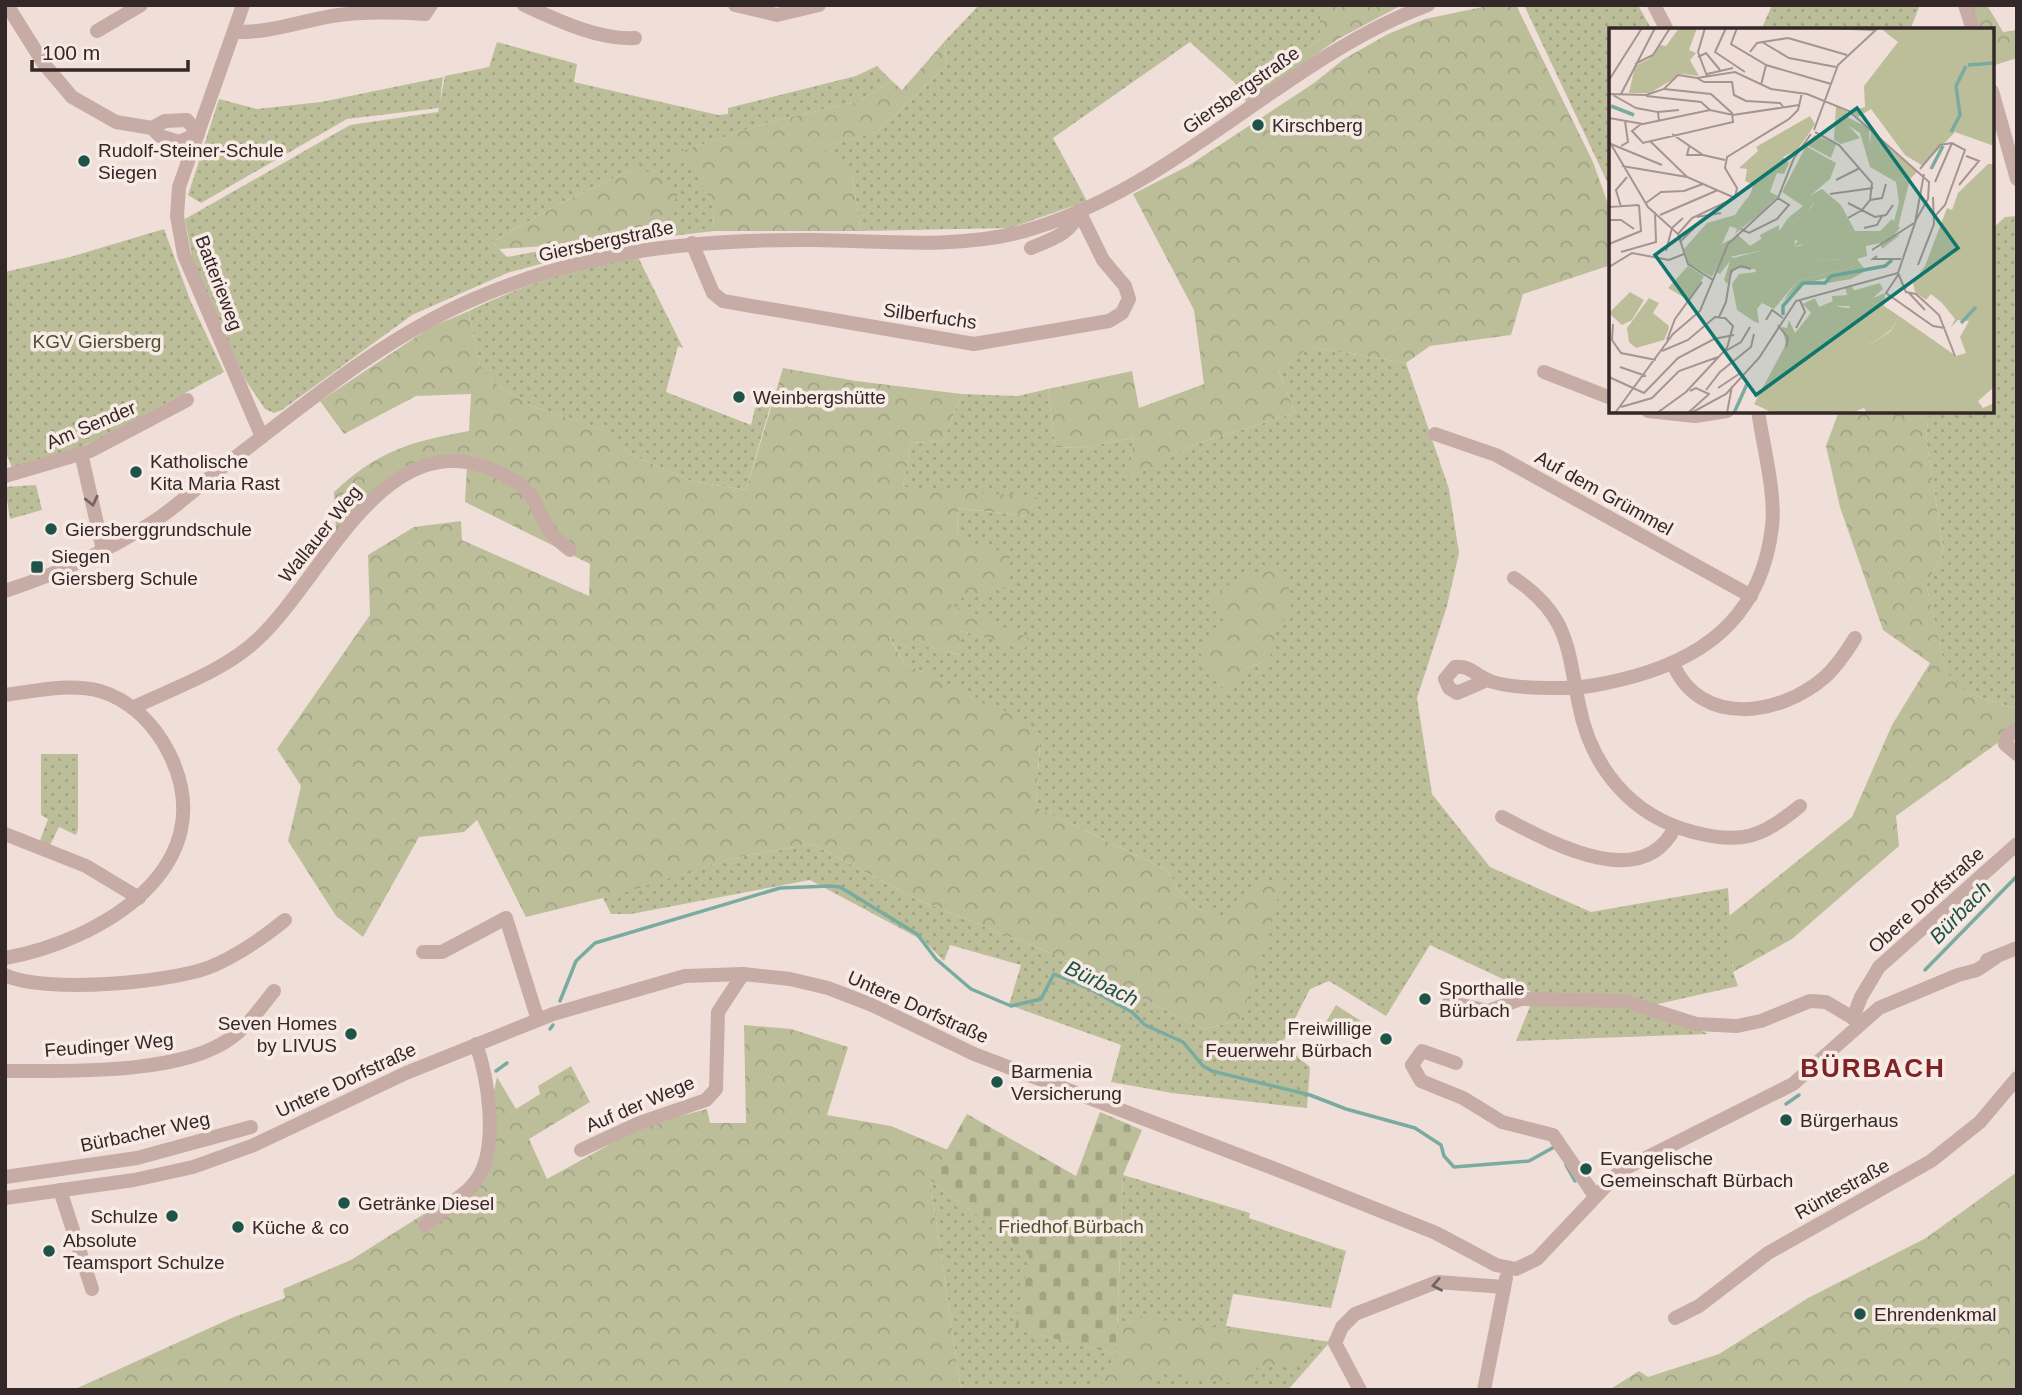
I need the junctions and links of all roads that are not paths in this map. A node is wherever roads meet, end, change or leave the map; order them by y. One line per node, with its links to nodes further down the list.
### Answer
1 (7, 5): 18 (street)
2 (141, 5): 14 (street)
3 (243, 5): 15 (street, Batterieweg)
4 (431, 5): 15 (street)
5 (524, 5): 16 (street)
6 (735, 5): 11 (street)
7 (819, 5): 11 (street)
8 (1428, 5): 20 (street, Giersbergstraße)
9 (1654, 5): 12 (street)
10 (1965, 5): 13 (street)
11 (800, 8)
12 (1666, 28)
13 (1972, 28)
14 (97, 31)
15 (234, 32): 18 (street, Batterieweg)
16 (635, 38)
17 (1994, 97): 19 (street)
18 (198, 134): 30 (street, Batterieweg)
19 (2017, 179)
20 (1079, 211): 21 (street, Giersbergstraße); 21 (street, Silberfuchs); 22 (street, Giersbergstraße)
21 (692, 243): 30 (street, Giersbergstraße)
22 (1031, 248)
23 (1544, 372): 24 (street)
24 (1609, 397)
25 (187, 400): 31 (street, Am Sender)
26 (1667, 413): 27 (street)
27 (1714, 413)
28 (1758, 413): 37 (street)
29 (1435, 433): 37 (street, Auf dem Grümmel)
30 (267, 434): 33 (street, Giersbergstraße)
31 (81, 453): 32 (street, Am Sender); 33 (street, one-way to 33)
32 (5, 476)
33 (103, 550): 36 (street, Giersbergstraße)
34 (570, 550): 43 (street, Wallauer Weg)
35 (1514, 579): 41 (street)
36 (5, 591)
37 (1751, 596): 39 (street)
38 (1855, 638): 39 (street)
39 (1673, 664): 41 (street)
40 (1487, 680): 41 (street)
41 (1576, 688): 48 (street)
42 (5, 695): 43 (street)
43 (135, 710): 51 (street)
44 (2017, 729): 45 (street)
45 (2017, 754)
46 (1800, 806): 48 (street)
47 (1502, 817): 48 (street)
48 (1675, 827)
49 (5, 834): 51 (street)
50 (2017, 844): 61 (street, Obere Dorfstraße)
51 (139, 898): 55 (street)
52 (285, 920): 57 (street)
53 (2017, 948): 61 (street, Obere Dorfstraße)
54 (423, 953): 60 (street)
55 (5, 958)
56 (743, 974): 60 (street, Untere Dorfstraße); 67 (street, Auf der Wege); 73 (street, Untere Dorfstraße)
57 (5, 975)
58 (274, 991): 64 (street, Feudinger Weg)
59 (1449, 1002): 61 (street)
60 (538, 1020): 62 (street, Untere Dorfstraße)
61 (1859, 1020): 70 (street, Obere Dorfstraße)
62 (476, 1044): 69 (street, Untere Dorfstraße); 72 (street)
63 (1457, 1063): 70 (street)
64 (5, 1071)
65 (2017, 1078): 76 (street, Rüntestraße)
66 (251, 1127): 68 (street, Bürbacher Weg)
67 (581, 1150)
68 (5, 1177)
69 (60, 1190): 71 (street, Untere Dorfstraße); 75 (street)
70 (1594, 1196): 73 (street, Obere Dorfstraße)
71 (5, 1198)
72 (425, 1225)
73 (1509, 1269): 74 (street)
74 (1504, 1287): 77 (street, one-way to 77); 78 (street)
75 (92, 1289)
76 (1675, 1318)
77 (1360, 1390)
78 (1484, 1390)

